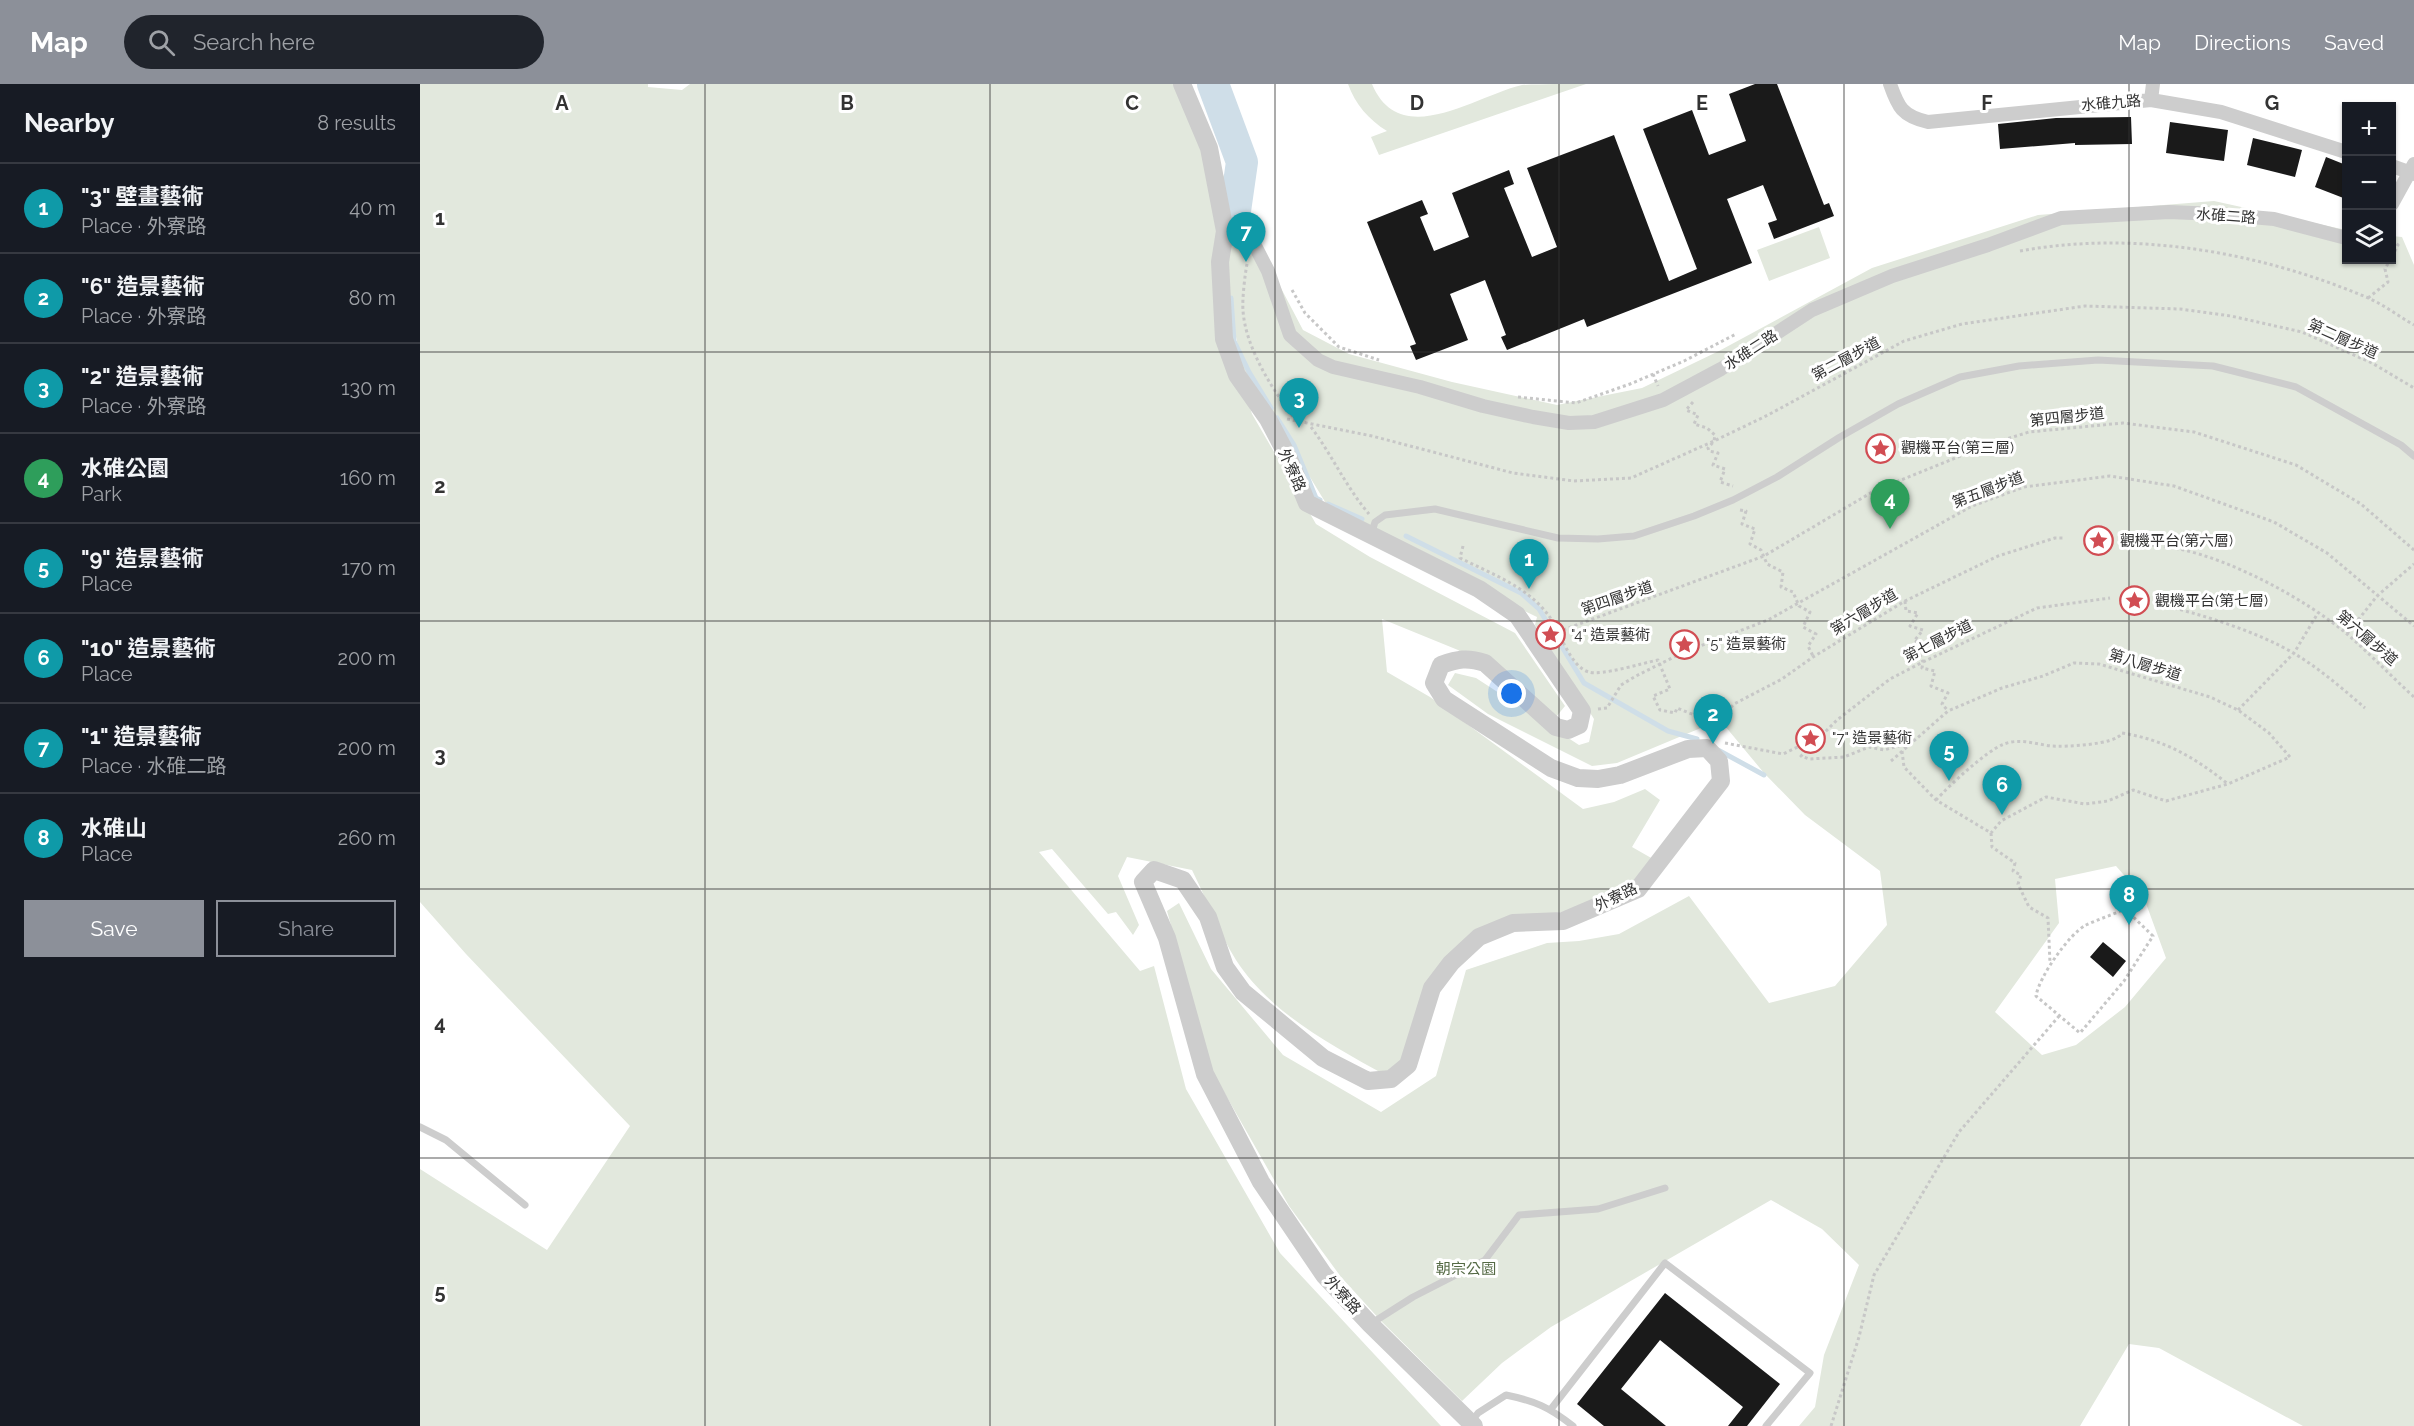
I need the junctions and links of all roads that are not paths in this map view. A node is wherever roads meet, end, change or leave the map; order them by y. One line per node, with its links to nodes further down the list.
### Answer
1 (1182, 84): 9 (street, 外寮路)
2 (1890, 84): 4 (street, 水碓九路)
3 (2153, 84): 4 (street)
4 (2151, 100): 5 (street, 水碓九路)
5 (2342, 151)
6 (2396, 167): 7 (street)
7 (2413, 170): 8 (street)
8 (2396, 196)
9 (1225, 231): 10 (street, 水碓二路); 12 (street, 外寮路)
10 (2342, 237)
11 (2414, 456): 12 (lane)
12 (1373, 529): 16 (street, 外寮路)
13 (420, 1127): 15 (lane)
14 (1665, 1188): 16 (lane)
15 (525, 1205)
16 (1370, 1324): 18 (street, 外寮路)
17 (1551, 1409): 18 (lane); 19 (lane); 20 (lane)
18 (1472, 1424)
19 (1573, 1426)
20 (1766, 1426)

